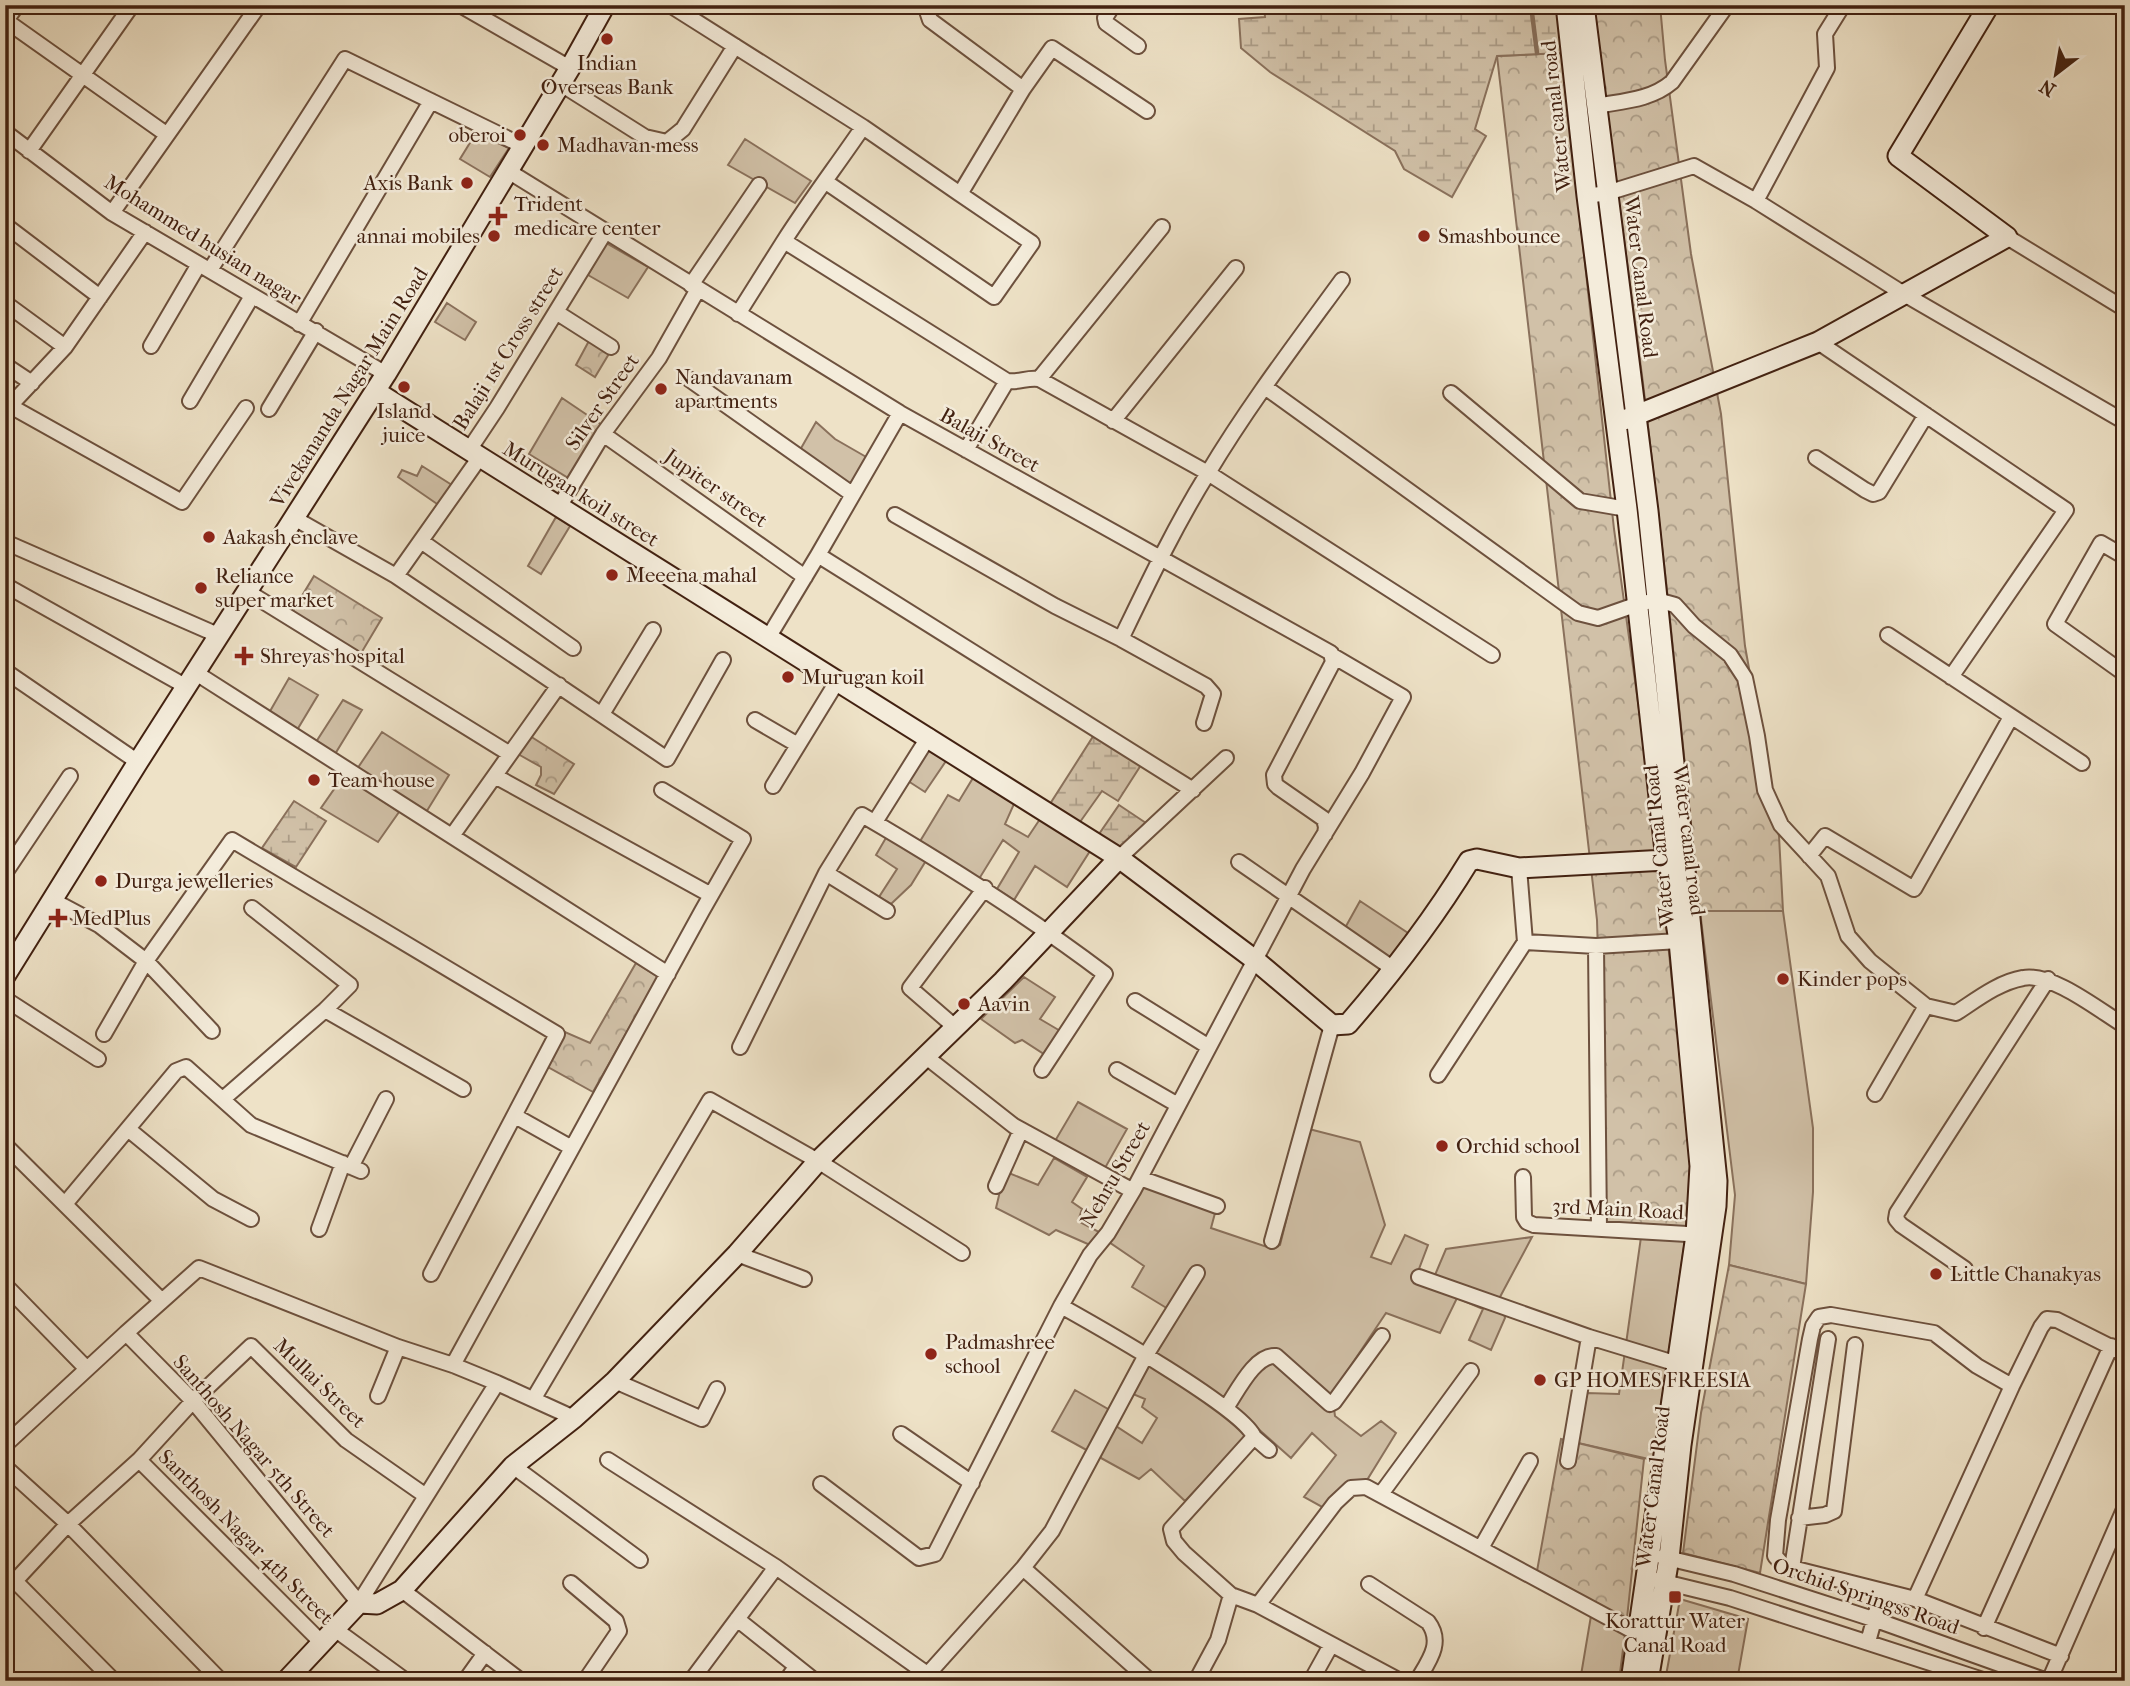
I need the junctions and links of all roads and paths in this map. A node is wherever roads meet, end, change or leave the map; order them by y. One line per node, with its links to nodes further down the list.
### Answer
1 (17, 5): 15 (street)
2 (132, 5): 18 (street)
3 (259, 5): 26 (street)
4 (460, 5): 19 (street)
5 (605, 5): 19 (main road)
6 (613, 5): 19 (main road)
7 (670, 5): 16 (street)
8 (925, 5): 20 (street)
9 (1112, 5): 17 (street)
10 (1566, 5): 33 (main road, Water canal road)
11 (1584, 5): 22 (main road, Water Canal Road)
12 (1727, 5): 22 (street)
13 (1843, 5): 34 (street)
14 (1989, 5): 40 (main road)
15 (6, 21): 18 (street)
16 (735, 46): 19 (street); 24 (street)
17 (1138, 46)
18 (83, 75): 26 (street); 28 (street)
19 (565, 76): 27 (main road, Vivekananda Nagar Main Road)
20 (1023, 89): 23 (street); 32 (street)
21 (431, 101): 27 (street); 42 (street); 53 (street)
22 (1595, 106): 33 (main road, Water Canal Road)
23 (1147, 111)
24 (863, 127): 30 (street); 32 (street)
25 (5, 132): 28 (street, Mohammed husian nagar)
26 (166, 134): 35 (street)
27 (523, 146): 29 (main road, Vivekananda Nagar Main Road)
28 (29, 151): 35 (street, Mohammed husian nagar)
29 (508, 171): 39 (street, Balaji Street); 60 (main road, Vivekananda Nagar Main Road)
30 (826, 182): 32 (street); 41 (street)
31 (759, 185): 45 (street, Silver Street)
32 (960, 194)
33 (1597, 195): 34 (street); 74 (main road, Water Canal Road); 76 (main road, Water canal road)
34 (1756, 201): 46 (street)
35 (112, 213): 38 (street, Mohammed husian nagar)
36 (5, 225): 48 (street)
37 (1162, 227): 62 (street)
38 (145, 232): 42 (street, Mohammed husian nagar); 48 (street)
39 (605, 232): 45 (street, Balaji Street); 51 (street, Balaji 1st Cross street)
40 (2007, 237): 46 (main road); 50 (street)
41 (784, 241): 52 (street); 63 (street)
42 (204, 267): 47 (street, Mohammed husian nagar); 56 (street)
43 (1237, 268): 75 (street)
44 (1342, 279): 65 (street)
45 (694, 287): 52 (street, Balaji Street); 78 (street, Silver Street)
46 (1904, 295): 55 (main road); 77 (street)
47 (252, 296): 53 (street, Mohammed husian nagar); 68 (street)
48 (100, 297): 57 (street)
49 (5, 303): 57 (street)
50 (2125, 309)
51 (556, 312): 58 (street); 80 (street, Balaji 1st Cross street)
52 (738, 314): 72 (street, Balaji Street)
53 (299, 324): 54 (street, Mohammed husian nagar)
54 (316, 331): 60 (street, Mohammed husian nagar); 71 (street)
55 (1818, 342): 73 (street); 74 (main road)
56 (151, 346)
57 (65, 347): 64 (street)
58 (611, 347)
59 (5, 365): 64 (street)
60 (386, 374): 66 (main road, Vivekananda Nagar Main Road)
61 (690, 379): 83 (street)
62 (1039, 379): 63 (street); 75 (street)
63 (1007, 381): 79 (street)
64 (32, 383): 70 (street)
65 (1265, 387): 82 (street); 98 (street)
66 (375, 391): 80 (main road, Murugan koil street); 87 (main road, Vivekananda Nagar Main Road)
67 (1451, 393): 85 (street)
68 (190, 401)
69 (246, 408): 70 (street)
70 (8, 409)
71 (269, 409)
72 (900, 413): 79 (street, Balaji Street); 83 (street)
73 (1926, 415): 81 (street); 110 (street)
74 (1636, 417): 76 (main road); 97 (main road, Water Canal Road)
75 (1113, 421): 82 (street)
76 (1616, 422): 85 (main road, Water canal road)
77 (2125, 422)
78 (603, 434): 84 (street, Silver Street); 94 (street, Jupiter street)
79 (966, 450): 92 (street, Balaji Street)
80 (474, 454): 84 (main road, Murugan koil street); 88 (street, Balaji 1st Cross street)
81 (1816, 458)
82 (1208, 473): 92 (street); 105 (street)
83 (852, 494): 90 (street)
84 (559, 507): 102 (main road, Murugan koil street)
85 (1627, 509): 98 (main road, Water canal road)
86 (895, 515): 103 (street)
87 (294, 518): 93 (street); 96 (main road, Vivekananda Nagar Main Road)
88 (421, 541): 93 (street, Balaji 1st Cross street); 104 (street)
89 (5, 542): 101 (street)
90 (818, 555): 94 (street); 128 (street)
91 (2125, 557): 109 (street)
92 (1160, 559): 103 (street); 106 (street, Balaji Street)
93 (396, 576): 113 (street)
94 (805, 577): 102 (street)
95 (5, 585): 111 (street)
96 (248, 592): 101 (main road, Vivekananda Nagar Main Road); 120 (street)
97 (1657, 600): 98 (street); 132 (street); 191 (main road, Water Canal Road)
98 (1638, 604): 134 (main road, Water canal road)
99 (653, 630): 114 (street)
100 (1888, 635): 110 (street)
101 (220, 636): 111 (main road, Vivekananda Nagar Main Road)
102 (768, 638): 112 (main road, Murugan koil street)
103 (1121, 639): 117 (street)
104 (573, 648)
105 (1492, 655)
106 (1333, 656): 130 (street); 130 (street, Nehru Street)
107 (723, 660): 114 (street)
108 (5, 671): 122 (street)
109 (2125, 674)
110 (1951, 677): 115 (street)
111 (192, 680): 122 (main road, Vivekananda Nagar Main Road); 131 (street)
112 (837, 681): 118 (main road, Murugan koil street); 119 (street)
113 (559, 685): 114 (street); 120 (street)
114 (602, 714)
115 (2011, 716): 123 (street); 132 (street)
116 (755, 720): 119 (street)
117 (1204, 723)
118 (928, 737): 129 (street); 133 (main road, Murugan koil street)
119 (798, 745): 126 (street)
120 (510, 754): 125 (street)
121 (1226, 758): 128 (street)
122 (138, 762): 142 (main road, Vivekananda Nagar Main Road)
123 (2082, 763)
124 (70, 776): 137 (street)
125 (495, 776): 131 (street); 140 (street)
126 (773, 786)
127 (662, 790): 140 (street)
128 (1193, 790): 133 (street)
129 (875, 822): 138 (street); 139 (street)
130 (1325, 834): 141 (street, Nehru Street)
131 (452, 836): 152 (street)
132 (1809, 856): 157 (street)
133 (1119, 858): 145 (main road); 149 (main road, Murugan koil street)
134 (1666, 860): 136 (main road); 146 (main road, Water canal road)
135 (1239, 862): 141 (street)
136 (1519, 867): 147 (street); 151 (main road)
137 (5, 873)
138 (826, 873): 144 (street); 164 (street)
139 (985, 888): 145 (street); 161 (street)
140 (711, 895): 152 (street)
141 (1288, 898): 149 (street, Nehru Street); 151 (street)
142 (52, 900): 150 (street); 153 (main road, Vivekananda Nagar Main Road)
143 (252, 908): 158 (street)
144 (887, 911)
145 (1050, 932): 161 (main road); 168 (street)
146 (1679, 941): 148 (street); 191 (main road, Water canal road)
147 (1525, 942): 148 (street); 170 (street)
148 (1596, 946): 189 (street)
149 (1255, 960): 159 (main road, Murugan koil street); 165 (street, Nehru Street)
150 (146, 961): 162 (street); 163 (street); 176 (street)
151 (1395, 970): 159 (main road)
152 (668, 974): 180 (street)
153 (5, 976)
154 (2048, 979): 157 (street); 160 (street); 195 (street)
155 (5, 999): 167 (street)
156 (1135, 1001): 165 (street)
157 (1926, 1006): 172 (street)
158 (325, 1010): 171 (street); 173 (street)
159 (1332, 1025): 192 (street)
160 (2125, 1026)
161 (955, 1027): 166 (main road)
162 (212, 1031)
163 (104, 1034)
164 (740, 1047)
165 (1209, 1047): 175 (street, Nehru Street)
166 (925, 1056): 178 (street); 181 (main road)
167 (98, 1059)
168 (1042, 1070)
169 (1117, 1070): 175 (street)
170 (1438, 1075)
171 (463, 1089)
172 (1875, 1094)
173 (223, 1099): 177 (street); 182 (street)
174 (386, 1099): 182 (street)
175 (1178, 1105): 184 (street, Nehru Street)
176 (515, 1116): 180 (street); 197 (street)
177 (128, 1129): 186 (street); 188 (street)
178 (1021, 1130): 184 (street); 185 (street)
179 (5, 1145): 186 (street)
180 (572, 1148): 212 (street)
181 (818, 1161): 193 (street); 194 (main road); 221 (street)
182 (352, 1167): 190 (street)
183 (1523, 1177): 189 (street, 3rd Main Road)
184 (1137, 1184): 187 (street); 202 (street, Nehru Street)
185 (996, 1186)
186 (65, 1204): 201 (street)
187 (1217, 1206)
188 (251, 1219)
189 (1599, 1228): 191 (street, 3rd Main Road)
190 (319, 1229)
191 (1704, 1235): 213 (main road, Water canal road)
192 (1272, 1241)
193 (962, 1253)
194 (737, 1254): 199 (street); 216 (main road)
195 (1965, 1269)
196 (1197, 1273): 211 (street)
197 (431, 1275)
198 (1419, 1277): 205 (street)
199 (804, 1279)
200 (8, 1295): 214 (street)
201 (162, 1301): 203 (street); 209 (street)
202 (1061, 1306): 211 (street); 236 (street, Nehru Street)
203 (126, 1333): 214 (street); 222 (street, Santhosh Nagar 5th Street)
204 (1382, 1336): 223 (street)
205 (1589, 1337): 213 (street); 233 (street)
206 (1828, 1339): 241 (street)
207 (1854, 1345): 241 (street)
208 (2111, 1346): 210 (street); 218 (street); 262 (street)
209 (398, 1347): 212 (street); 220 (street)
210 (2125, 1354)
211 (1146, 1355): 223 (street); 248 (street)
212 (453, 1365): 217 (street)
213 (1685, 1366): 224 (main road, Water canal road)
214 (87, 1369): 228 (street)
215 (1471, 1371): 238 (street)
216 (615, 1381): 219 (street); 225 (main road)
217 (497, 1382): 221 (street); 239 (street)
218 (2012, 1386): 249 (street); 257 (street)
219 (717, 1389)
220 (378, 1396)
221 (534, 1398): 225 (street)
222 (193, 1401): 230 (street); 239 (street, Mullai Street); 258 (street, Santhosh Nagar 5th Street)
223 (1226, 1408): 227 (street)
224 (1677, 1415): 244 (main road, Water canal road); 245 (main road, Water Canal Road)
225 (574, 1418): 234 (main road)
226 (901, 1434): 236 (street)
227 (1254, 1437): 229 (street); 256 (street)
228 (5, 1445)
229 (1269, 1450)
230 (139, 1460): 242 (street); 264 (street, Santhosh Nagar 4th Street)
231 (608, 1460): 247 (street)
232 (1530, 1461): 243 (street)
233 (1568, 1461)
234 (513, 1466): 246 (street); 254 (main road)
235 (5, 1467): 242 (street)
236 (972, 1483): 237 (street, Nehru Street)
237 (821, 1484)
238 (1381, 1494): 243 (street); 259 (street)
239 (426, 1496): 258 (street)
240 (2125, 1507): 268 (street)
241 (1799, 1518): 249 (street)
242 (68, 1524): 271 (street); 272 (street)
243 (1481, 1548): 263 (street)
244 (1648, 1554): 245 (street, Orchid Springss Road); 250 (main road, Water canal road)
245 (1669, 1558): 251 (main road, Water Canal Road); 261 (street, Orchid Springss Road)
246 (640, 1560)
247 (776, 1567): 260 (street); 270 (street)
248 (1023, 1568): 270 (street); 281 (street)
249 (1791, 1568): 255 (street)
250 (1644, 1576): 251 (street, Orchid Springss Road); 263 (main road, Water canal road)
251 (1664, 1582): 265 (street, Orchid Springss Road); 287 (main road, Water Canal Road)
252 (571, 1583): 277 (street)
253 (1369, 1584): 285 (street)
254 (401, 1590): 258 (main road); 267 (street)
255 (1882, 1591): 257 (street); 261 (street)
256 (1231, 1595): 259 (street); 282 (street)
257 (1915, 1599): 262 (street)
258 (359, 1603): 264 (main road)
259 (1258, 1605): 266 (street)
260 (737, 1619): 269 (street); 278 (street)
261 (1876, 1619): 265 (street); 289 (street, Orchid Springss Road)
262 (1984, 1628): 268 (street)
263 (1637, 1633): 286 (main road, Water canal road)
264 (329, 1636): 273 (main road); 274 (street, Santhosh Nagar 4th Street)
265 (1868, 1642): 288 (street, Orchid Springss Road)
266 (1331, 1645): 283 (street); 284 (street)
267 (485, 1654): 275 (street); 276 (street)
268 (2061, 1656): 289 (street)
269 (796, 1667): 279 (street); 280 (street)
270 (932, 1677)
271 (114, 1681)
272 (221, 1681)
273 (286, 1681)
274 (406, 1681)
275 (465, 1681)
276 (521, 1681)
277 (585, 1681)
278 (691, 1681)
279 (786, 1681)
280 (814, 1681)
281 (1150, 1681)
282 (1196, 1681)
283 (1311, 1681)
284 (1400, 1681)
285 (1417, 1681)
286 (1631, 1681)
287 (1648, 1681)
288 (1986, 1681)
289 (2048, 1681)

